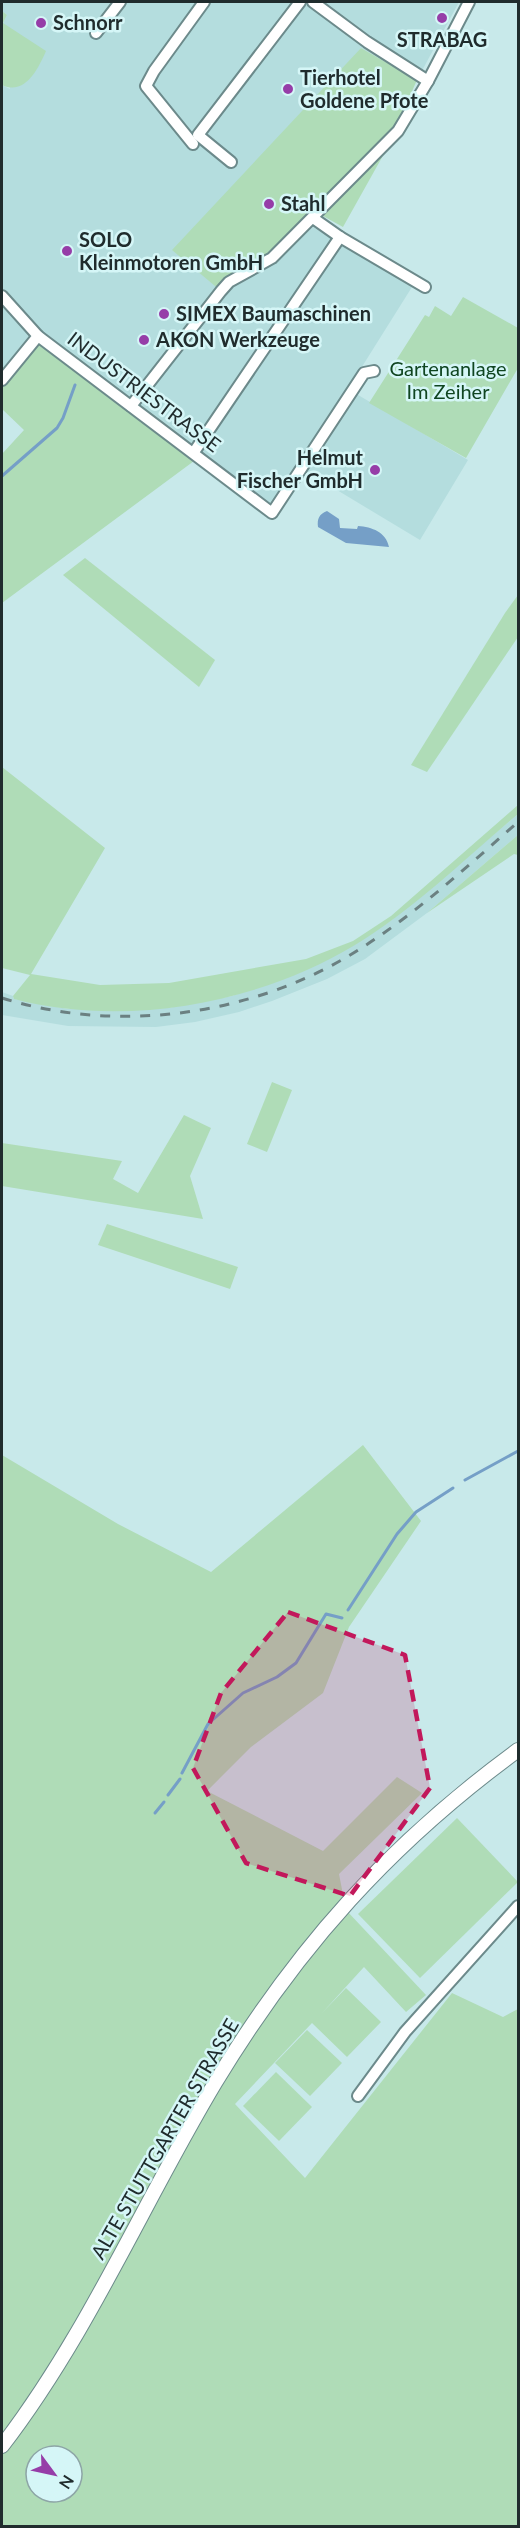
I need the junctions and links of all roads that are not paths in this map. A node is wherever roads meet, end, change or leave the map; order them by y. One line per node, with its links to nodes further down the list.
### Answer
1 (120, 2): 6 (street)
2 (204, 2): 8 (street)
3 (300, 2): 9 (street)
4 (313, 2): 7 (street)
5 (469, 2): 7 (street)
6 (96, 33)
7 (428, 81): 10 (street)
8 (193, 144)
9 (231, 162)
10 (313, 218): 11 (street); 17 (street)
11 (339, 237): 12 (street); 18 (street)
12 (425, 287)
13 (2, 296): 14 (street, INDUSTRIESTRASSE)
14 (38, 336): 16 (street); 17 (street, INDUSTRIESTRASSE)
15 (374, 371): 18 (street, INDUSTRIESTRASSE)
16 (2, 380)
17 (131, 406): 18 (street, INDUSTRIESTRASSE)
18 (194, 452)
19 (519, 1750): 22 (main road, ALTE STUTTGARTER STRASSE)
20 (519, 1906): 21 (street)
21 (358, 2096)
22 (2, 2446)

